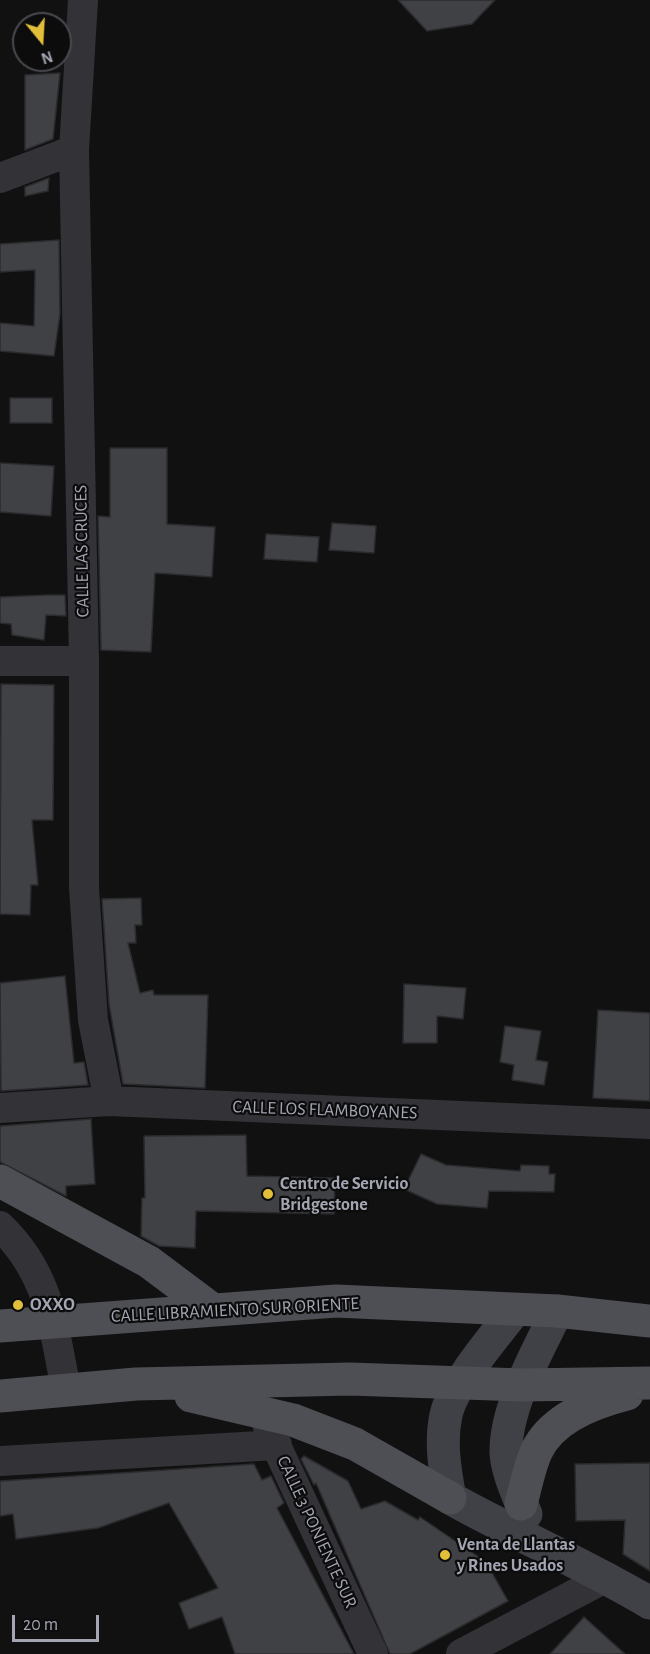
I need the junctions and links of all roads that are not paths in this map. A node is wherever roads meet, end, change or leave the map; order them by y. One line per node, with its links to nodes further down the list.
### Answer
1 (83, 0): 2 (street, CALLE LAS CRUCES)
2 (74, 150): 3 (street); 5 (street, CALLE LAS CRUCES)
3 (0, 178)
4 (0, 661): 5 (street)
5 (84, 661): 6 (street, CALLE LAS CRUCES)
6 (109, 1101): 7 (street, CALLE LOS FLAMBOYANES); 8 (street, CALLE LOS FLAMBOYANES)
7 (0, 1108)
8 (650, 1124)
9 (0, 1181): 11 (main road)
10 (0, 1226): 14 (street)
11 (213, 1310): 12 (main road, CALLE LIBRAMIENTO SUR ORIENTE); 14 (main road, CALLE LIBRAMIENTO SUR ORIENTE)
12 (514, 1311): 13 (main road, CALLE LIBRAMIENTO SUR ORIENTE); 17 (street)
13 (557, 1311): 15 (main road, CALLE LIBRAMIENTO SUR ORIENTE); 20 (street)
14 (53, 1321): 16 (main road, CALLE LIBRAMIENTO SUR ORIENTE); 21 (street)
15 (650, 1321)
16 (0, 1326)
17 (462, 1382): 19 (main road); 20 (main road); 27 (street)
18 (650, 1383): 20 (main road)
19 (136, 1384): 21 (main road); 24 (main road)
20 (522, 1386): 28 (street)
21 (66, 1389): 23 (main road)
22 (650, 1389): 28 (main road)
23 (0, 1396)
24 (258, 1410): 25 (street, CALLE 3 PONIENTE SUR); 27 (main road)
25 (277, 1445): 26 (street); 32 (street, CALLE 3 PONIENTE SUR)
26 (0, 1461)
27 (450, 1498): 29 (street)
28 (521, 1504): 29 (street)
29 (538, 1544): 30 (street)
30 (607, 1577): 31 (street); 33 (street)
31 (650, 1603)
32 (374, 1654)
33 (461, 1654)

